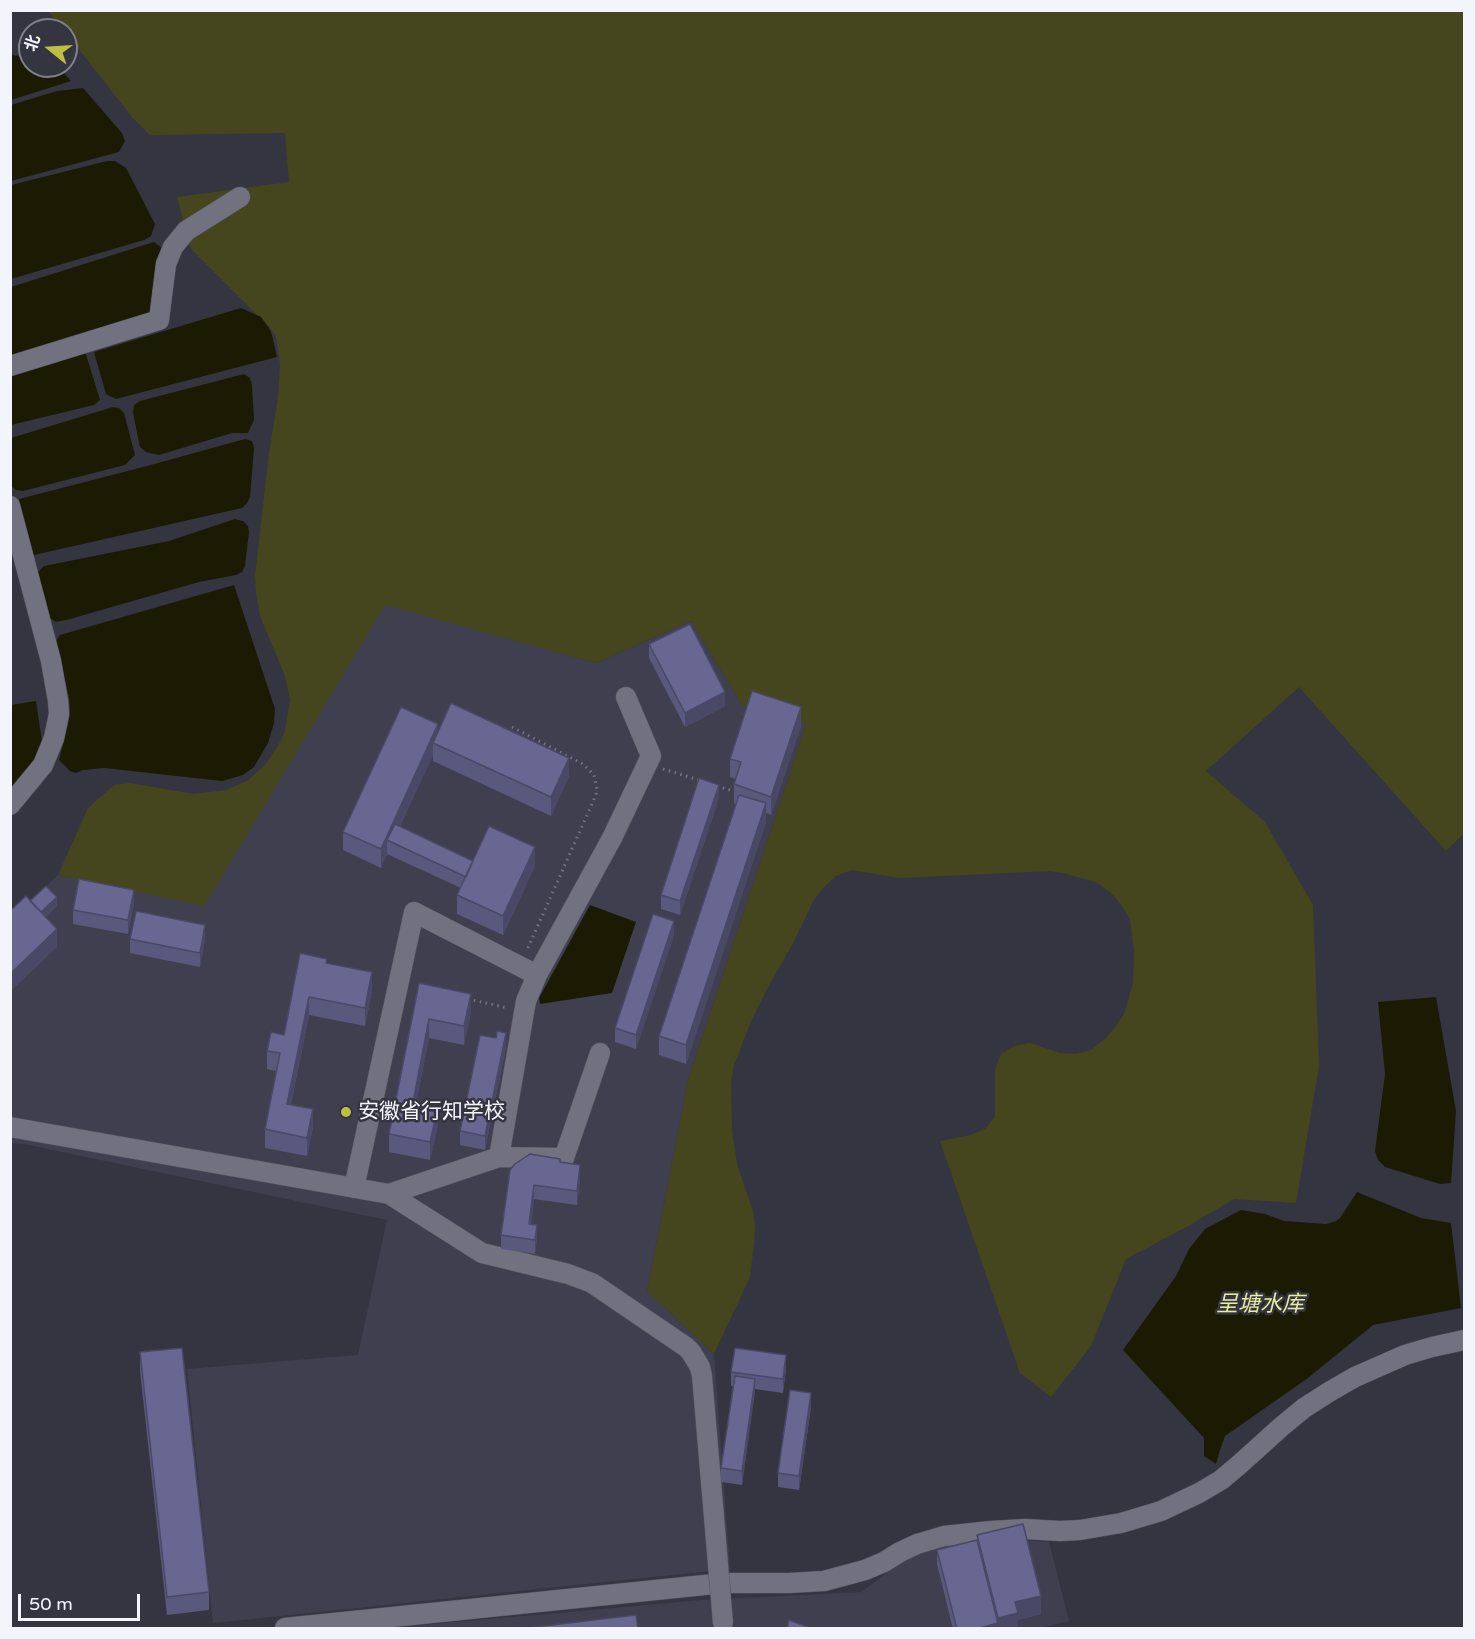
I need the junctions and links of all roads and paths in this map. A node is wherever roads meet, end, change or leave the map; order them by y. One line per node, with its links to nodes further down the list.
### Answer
1 (240, 197): 2 (street)
2 (10, 366)
3 (10, 506): 8 (street)
4 (626, 697): 6 (street)
5 (512, 727): 9 (path)
6 (647, 764): 7 (path); 9 (street)
7 (730, 790)
8 (10, 804)
9 (528, 970): 11 (street); 15 (street)
10 (467, 999): 11 (path)
11 (524, 1011): 14 (street)
12 (600, 1053): 14 (street)
13 (10, 1126): 15 (street)
14 (499, 1157): 16 (street)
15 (354, 1188): 16 (street)
16 (388, 1194): 18 (street, bridge)
17 (1464, 1340): 19 (street)
18 (723, 1626)
19 (285, 1629)

